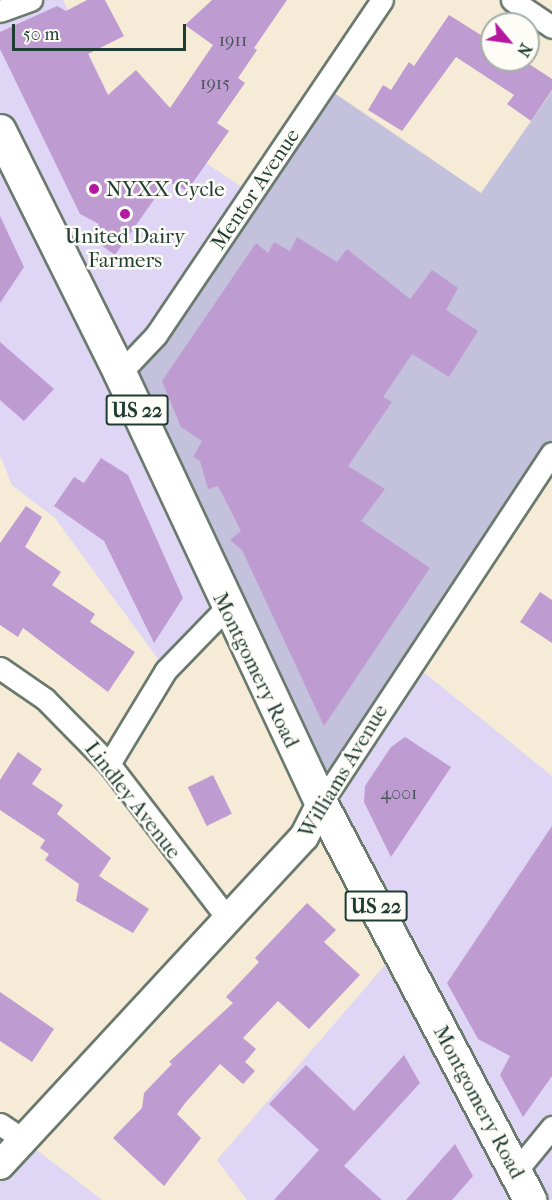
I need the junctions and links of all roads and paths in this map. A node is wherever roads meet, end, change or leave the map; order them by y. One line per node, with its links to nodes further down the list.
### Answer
1 (31, 0): 4 (street)
2 (382, 0): 7 (street, Mentor Avenue)
3 (512, 0): 5 (street)
4 (0, 11)
5 (552, 27)
6 (0, 131): 7 (main road, Montgomery Road / US 22)
7 (120, 373): 9 (main road, Montgomery Road / US 22)
8 (552, 453): 12 (street, Williams Avenue)
9 (226, 608): 11 (street); 12 (main road, Montgomery Road / US 22)
10 (0, 668): 11 (street, Lindley Avenue)
11 (109, 764): 13 (street, Lindley Avenue)
12 (321, 803): 13 (street, Williams Avenue); 18 (main road, Montgomery Road / US 22)
13 (228, 919): 16 (street, Williams Avenue)
14 (0, 1124): 16 (street)
15 (552, 1127): 18 (street)
16 (24, 1140): 17 (street, Williams Avenue)
17 (0, 1165)
18 (516, 1171): 19 (main road, Montgomery Road / US 22)
19 (530, 1200)

